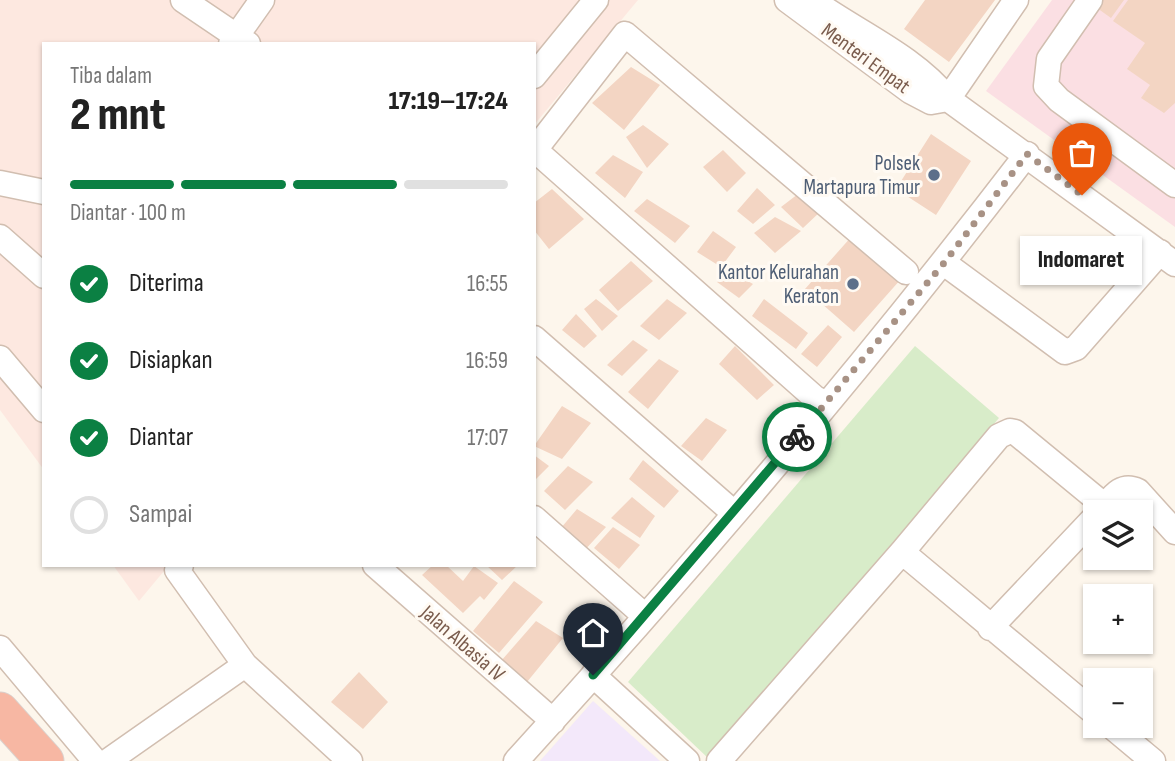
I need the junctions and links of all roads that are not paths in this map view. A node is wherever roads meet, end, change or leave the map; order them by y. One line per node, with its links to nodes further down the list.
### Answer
1 (183, 0): 9 (street)
2 (262, 0): 9 (street)
3 (787, 0): 11 (street, Menteri Empat)
4 (811, 0): 11 (street, Menteri Empat)
5 (1016, 0): 11 (street)
6 (1090, 0): 16 (street)
7 (587, 3): 8 (street); 10 (street)
8 (625, 34): 12 (street); 21 (street)
9 (239, 41)
10 (536, 73)
11 (948, 99): 14 (street)
12 (536, 148)
13 (536, 153): 25 (street)
14 (1027, 154): 19 (street); 20 (street)
15 (0, 183): 17 (street)
16 (1175, 185)
17 (42, 192)
18 (0, 237): 22 (street)
19 (1167, 258): 20 (street)
20 (944, 263): 25 (street)
21 (906, 272)
22 (42, 274)
23 (536, 340): 31 (street)
24 (0, 358): 26 (street)
25 (825, 403): 31 (street)
26 (42, 408)
27 (1087, 500): 35 (street)
28 (1110, 500): 29 (street)
29 (1146, 500)
30 (1153, 508): 34 (street)
31 (734, 513): 38 (street)
32 (536, 520): 38 (street)
33 (1083, 530): 39 (street)
34 (1175, 532)
35 (902, 552): 39 (street); 56 (street)
36 (177, 567): 41 (street)
37 (377, 567): 46 (street, Jalan Albasia IV)
38 (645, 616): 43 (street)
39 (990, 628): 44 (street)
40 (0, 648): 42 (street)
41 (245, 665): 52 (street); 53 (street)
42 (8, 675): 51 (street)
43 (593, 675): 46 (street); 55 (street)
44 (1083, 703)
45 (0, 711): 50 (highway)
46 (553, 721): 54 (street)
47 (1125, 738): 57 (street)
48 (0, 748): 49 (highway)
49 (12, 761)
50 (45, 761)
51 (95, 761)
52 (108, 761)
53 (350, 761)
54 (516, 761)
55 (687, 761)
56 (719, 761)
57 (1153, 761)

